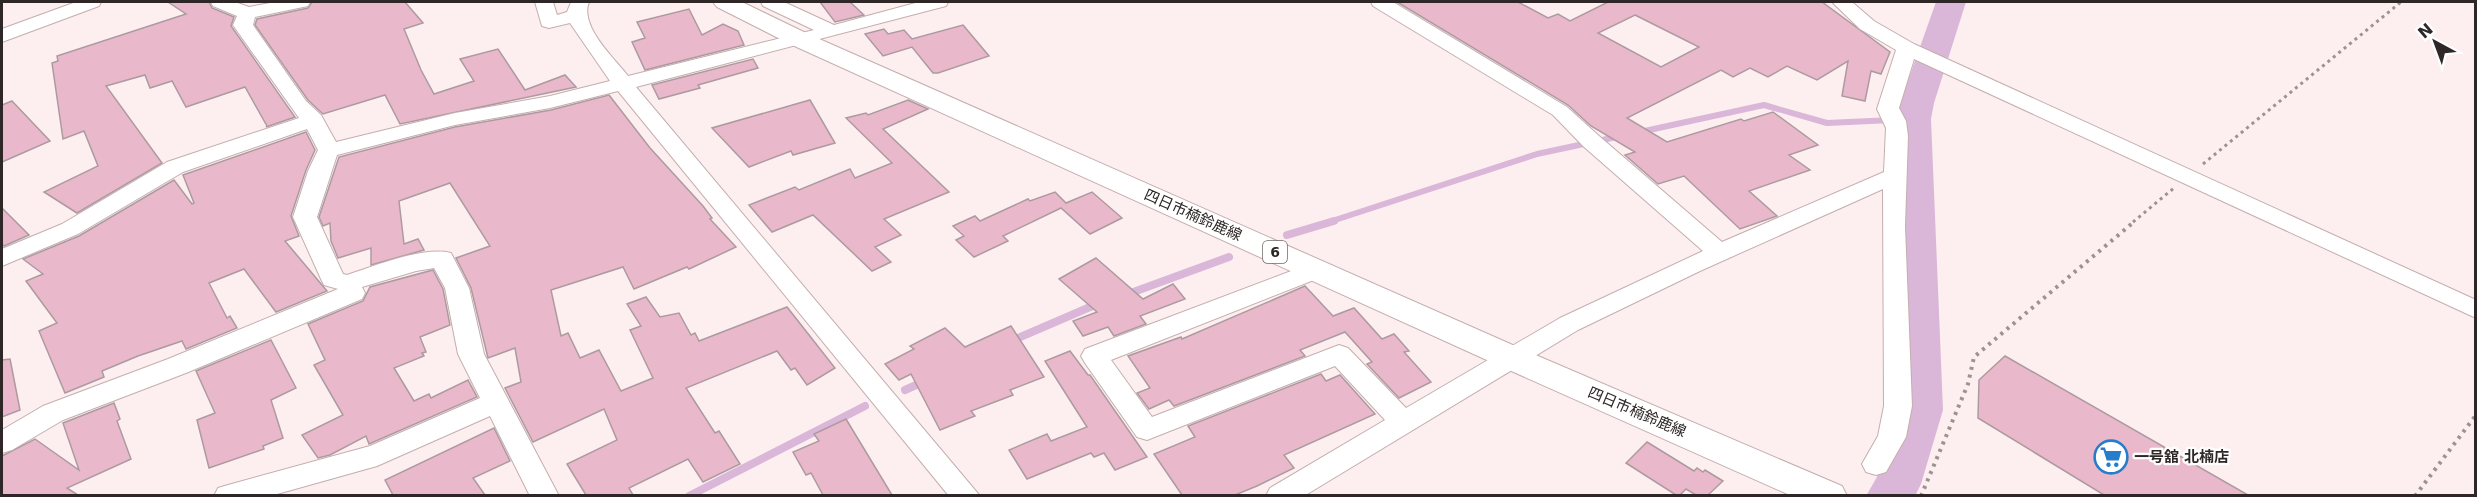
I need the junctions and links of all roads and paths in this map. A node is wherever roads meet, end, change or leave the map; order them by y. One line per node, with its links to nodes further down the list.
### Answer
1 (92, 2): 14 (street)
2 (220, 2): 12 (street)
3 (301, 2): 12 (street)
4 (544, 2): 11 (street)
5 (725, 2): 15 (main road, 四日市楠鈴鹿線 / 6)
6 (770, 2): 13 (street)
7 (939, 2): 13 (street)
8 (1380, 2): 22 (street)
9 (1841, 2): 16 (street)
10 (2401, 2): 21 (path)
11 (578, 9): 17 (street)
12 (247, 13): 18 (street)
13 (832, 31): 15 (street)
14 (2, 36)
15 (799, 39): 17 (street); 24 (main road, 四日市楠鈴鹿線 / 6)
16 (1911, 51): 20 (street); 21 (street)
17 (623, 84): 19 (street); 35 (street)
18 (313, 120): 19 (street); 23 (street)
19 (329, 150): 25 (street)
20 (1894, 176): 22 (street); 32 (street)
21 (2187, 178): 26 (street); 38 (path)
22 (1719, 252): 27 (street)
23 (2, 258)
24 (1316, 270): 27 (main road, 四日市楠鈴鹿線 / 6); 30 (street)
25 (347, 283): 28 (street); 31 (street)
26 (2475, 310)
27 (1512, 358): 30 (street); 37 (main road, 四日市楠鈴鹿線 / 6)
28 (496, 402): 33 (street); 34 (street)
29 (2475, 415): 39 (path)
30 (1402, 421): 36 (street)
31 (2, 442)
32 (1876, 464)
33 (228, 495)
34 (545, 495)
35 (966, 495)
36 (1280, 495)
37 (1829, 495)
38 (1921, 495)
39 (2415, 495)

